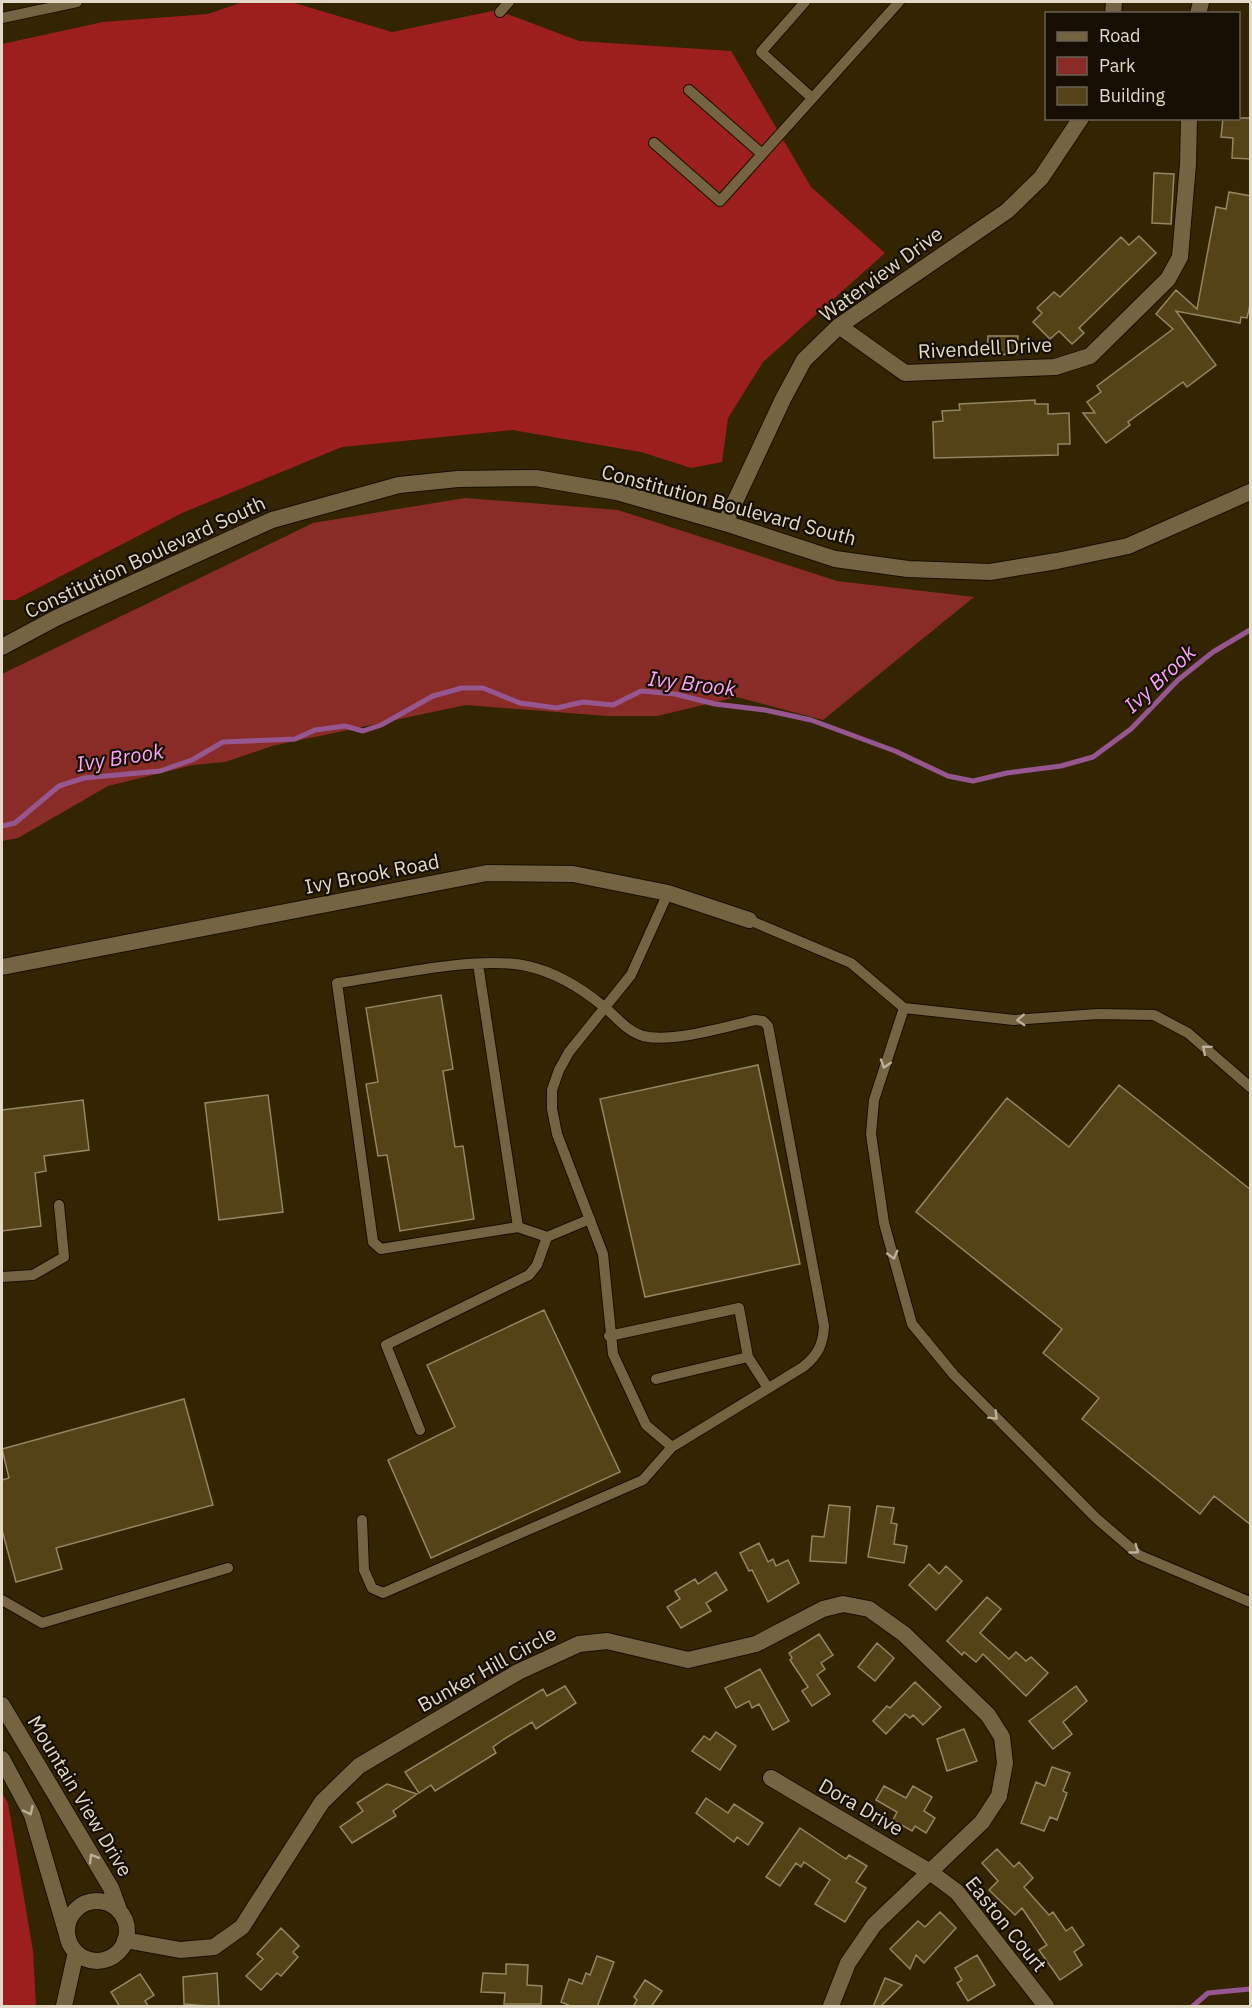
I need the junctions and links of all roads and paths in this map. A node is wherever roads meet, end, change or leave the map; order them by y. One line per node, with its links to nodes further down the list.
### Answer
1 (77, 2): 6 (lane)
2 (509, 2): 5 (lane)
3 (805, 2): 8 (lane)
4 (899, 2): 8 (lane)
5 (500, 12)
6 (2, 18)
7 (688, 90): 12 (lane)
8 (812, 98): 12 (lane)
9 (1080, 120): 13 (street, Waterview Drive)
10 (1189, 120): 13 (street, Rivendell Drive)
11 (654, 143): 12 (lane)
12 (762, 154)
13 (839, 326): 15 (street, Waterview Drive)
14 (1251, 492): 15 (street, Constitution Boulevard South)
15 (725, 523): 16 (street, Constitution Boulevard South)
16 (2, 647)
17 (668, 893): 18 (street, Ivy Brook Road); 20 (street, Ivy Brook Road); 21 (lane)
18 (749, 920): 22 (lane)
19 (478, 964): 21 (lane); 26 (lane); 26 (lane)
20 (2, 967)
21 (604, 1007): 25 (lane); 32 (lane)
22 (904, 1008): 23 (lane, one-way to 22); 38 (lane, one-way to 38)
23 (1251, 1087)
24 (59, 1205): 28 (lane)
25 (590, 1219): 27 (lane); 29 (lane)
26 (518, 1227): 27 (lane)
27 (547, 1237): 33 (lane)
28 (2, 1277)
29 (609, 1336): 30 (lane); 34 (lane)
30 (748, 1357): 31 (lane); 32 (lane)
31 (656, 1379)
32 (768, 1388): 34 (lane)
33 (420, 1430)
34 (672, 1447): 35 (lane)
35 (362, 1520)
36 (228, 1568): 37 (lane)
37 (2, 1600)
38 (1251, 1602)
39 (2, 1705): 43 (street, Mountain View Drive, one-way to 39)
40 (2, 1760): 45 (street, one-way to 45)
41 (771, 1778): 42 (street, Dora Drive)
42 (930, 1872): 44 (street, Bunker Hill Circle); 47 (street, Bunker Hill Circle); 48 (street, Easton Court)
43 (118, 1910): 44 (street); 45 (street)
44 (126, 1940): 45 (street)
45 (72, 1945): 46 (street)
46 (64, 2007)
47 (831, 2007)
48 (1046, 2007)

